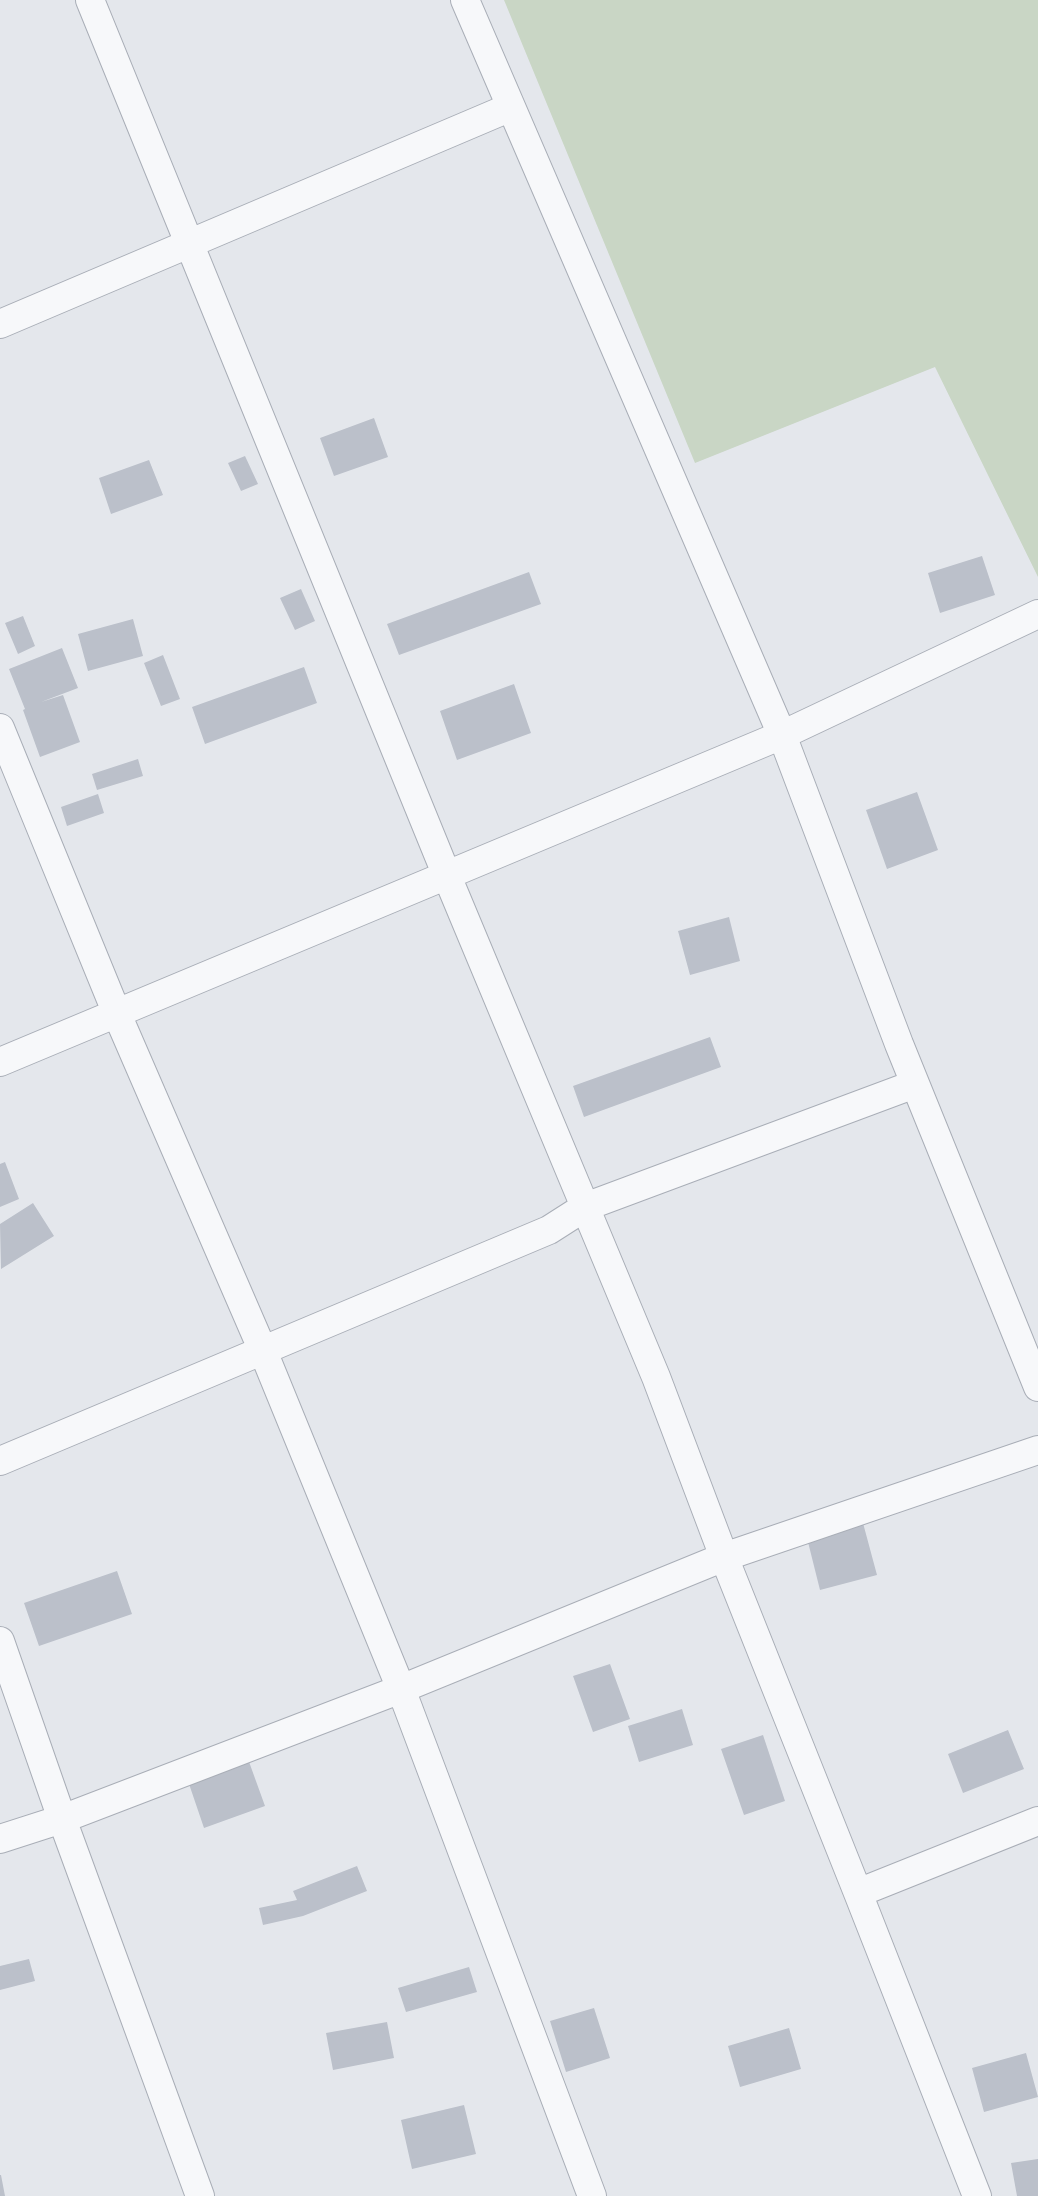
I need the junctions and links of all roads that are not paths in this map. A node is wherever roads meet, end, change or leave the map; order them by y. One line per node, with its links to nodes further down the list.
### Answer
1 (90, 0): 4 (street)
2 (465, 0): 3 (street)
3 (511, 107): 4 (street); 8 (street)
4 (189, 244): 5 (street); 9 (street)
5 (0, 324)
6 (1038, 614): 8 (street)
7 (0, 728): 10 (street)
8 (782, 735): 9 (street); 12 (street)
9 (447, 876): 10 (street); 13 (street)
10 (118, 1014): 11 (street); 14 (street)
11 (0, 1062)
12 (915, 1084): 13 (street); 15 (street)
13 (585, 1207): 14 (street); 18 (street)
14 (263, 1352): 17 (street); 20 (street)
15 (1038, 1387)
16 (1038, 1450): 18 (street)
17 (0, 1460)
18 (724, 1557): 20 (street); 24 (street)
19 (0, 1642): 21 (street)
20 (401, 1689): 21 (street); 26 (street)
21 (62, 1819): 23 (street); 25 (street)
22 (1038, 1822): 24 (street)
23 (0, 1838)
24 (858, 1893): 27 (street)
25 (200, 2196)
26 (592, 2196)
27 (976, 2196)

